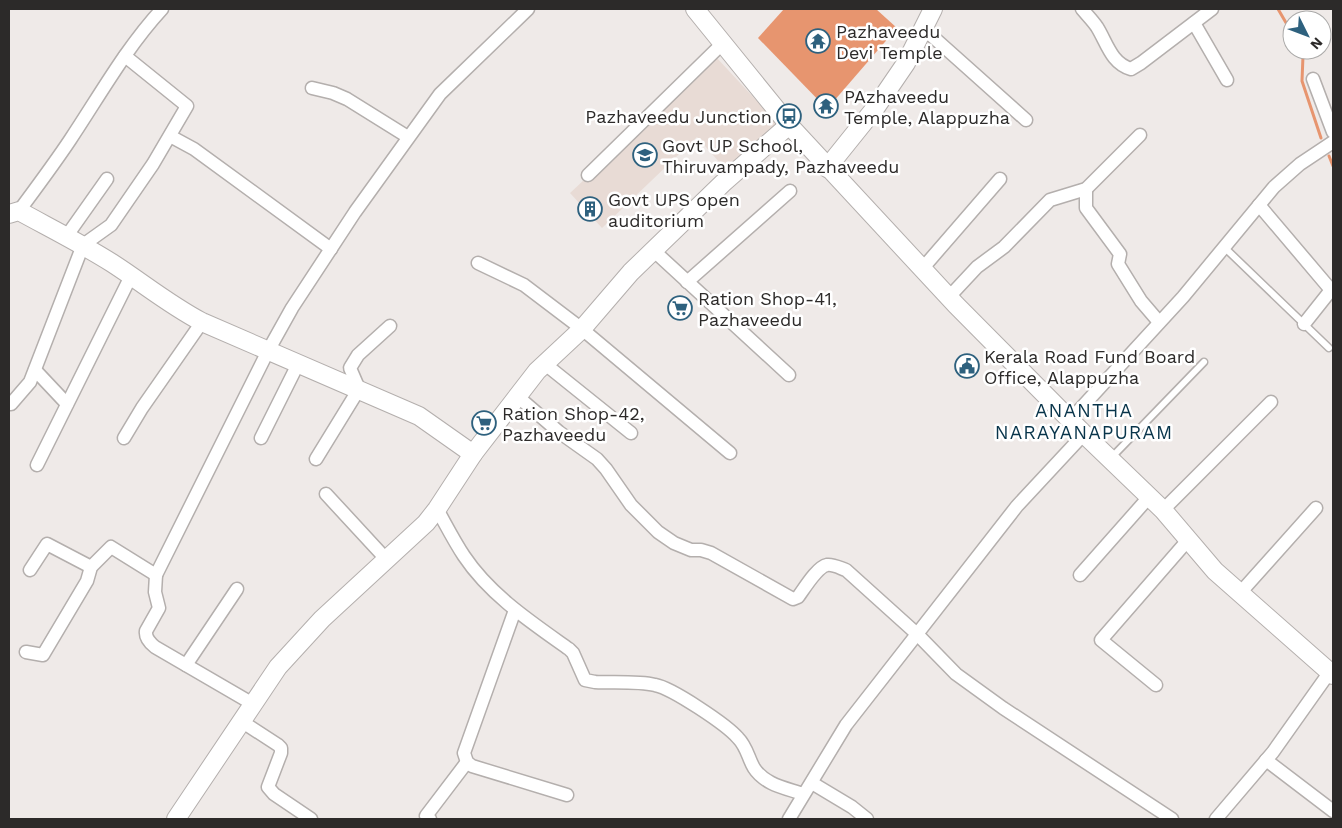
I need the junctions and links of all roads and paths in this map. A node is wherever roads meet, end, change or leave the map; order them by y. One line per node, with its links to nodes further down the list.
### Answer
1 (162, 9): 10 (street)
2 (528, 9): 19 (street)
3 (695, 9): 9 (street)
4 (933, 9): 8 (street)
5 (1082, 9): 7 (street)
6 (1212, 9): 7 (street)
7 (1194, 24): 11 (street)
8 (923, 28): 14 (street); 21 (street)
9 (722, 44): 15 (street); 22 (street)
10 (125, 56): 18 (street); 28 (street)
11 (1227, 80)
12 (1313, 80): 16 (street)
13 (312, 88): 19 (street)
14 (1026, 120)
15 (789, 126): 21 (street); 33 (street)
16 (1333, 132)
17 (1140, 135): 25 (street)
18 (170, 136): 30 (street); 32 (street)
19 (408, 137): 32 (street)
20 (1333, 142): 27 (street)
21 (827, 168): 35 (street)
22 (588, 175)
23 (107, 179): 29 (street)
24 (1000, 179): 35 (street)
25 (1086, 189): 38 (street); 40 (street)
26 (790, 191): 37 (street)
27 (1259, 206): 31 (street); 41 (street)
28 (14, 213): 29 (street)
29 (66, 237): 30 (street)
30 (83, 245): 36 (street); 49 (street)
31 (1224, 247): 40 (street); 41 (lane)
32 (331, 249): 45 (street)
33 (653, 250): 37 (street); 43 (street)
34 (478, 263): 43 (street)
35 (922, 269): 38 (street)
36 (131, 276): 39 (street); 55 (street)
37 (687, 282): 50 (street)
38 (949, 297): 56 (street)
39 (202, 322): 45 (street); 59 (street)
40 (1160, 322): 56 (street)
41 (1304, 324): 44 (lane)
42 (390, 326): 51 (street)
43 (582, 329): 48 (street); 61 (street)
44 (1329, 348)
45 (268, 351): 47 (street); 75 (street)
46 (1204, 362): 64 (lane)
47 (298, 364): 51 (street); 60 (street)
48 (544, 364): 52 (street); 57 (street)
49 (35, 370): 54 (street); 55 (street)
50 (789, 375)
51 (359, 390): 62 (street); 63 (street)
52 (516, 396): 62 (street); 80 (street)
53 (1272, 402): 70 (street)
54 (9, 404)
55 (68, 404): 65 (street)
56 (1070, 420): 58 (street)
57 (631, 433)
58 (1084, 434): 64 (street); 80 (street)
59 (124, 438)
60 (261, 438)
61 (730, 453)
62 (473, 454): 69 (street)
63 (316, 459)
64 (1110, 459): 67 (street)
65 (38, 466)
66 (326, 494): 72 (street)
67 (1149, 497): 70 (street); 76 (street)
68 (1316, 508): 78 (street)
69 (437, 509): 72 (street); 79 (street)
70 (1163, 510): 71 (street)
71 (1188, 540): 78 (street); 84 (street)
72 (386, 559): 85 (street)
73 (91, 567): 74 (street); 75 (street); 81 (street)
74 (30, 570)
75 (156, 575): 82 (street)
76 (1080, 575)
77 (236, 589): 82 (street)
78 (1240, 593): 83 (street)
79 (515, 610): 88 (street); 90 (street)
80 (917, 634): 89 (street); 98 (street)
81 (26, 652)
82 (186, 665): 85 (street)
83 (1331, 674): 87 (street)
84 (1156, 685)
85 (253, 704): 86 (street)
86 (241, 721): 93 (street); 94 (street)
87 (1266, 760): 92 (street); 99 (street)
88 (467, 762): 91 (street); 95 (street)
89 (812, 783): 90 (street); 97 (street)
90 (803, 794): 96 (street)
91 (568, 795)
92 (1333, 811)
93 (176, 819)
94 (311, 819)
95 (430, 819)
96 (789, 819)
97 (867, 819)
98 (1172, 819)
99 (1216, 819)

